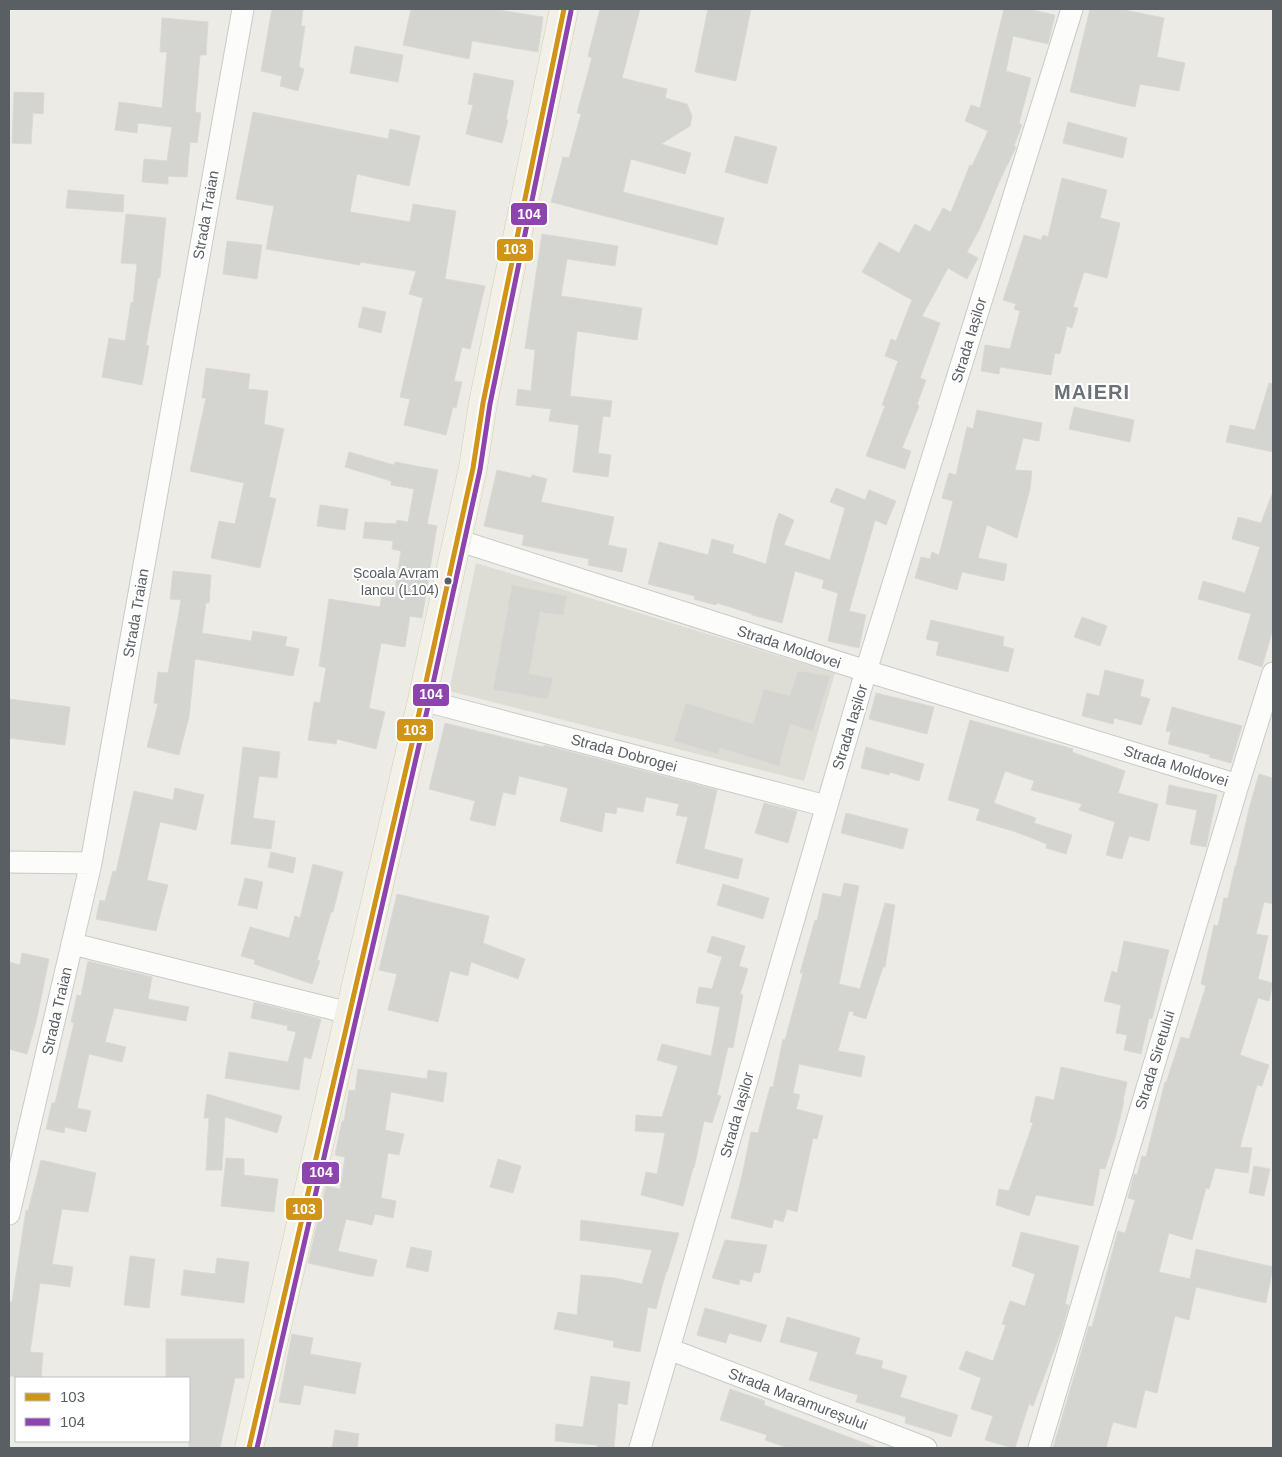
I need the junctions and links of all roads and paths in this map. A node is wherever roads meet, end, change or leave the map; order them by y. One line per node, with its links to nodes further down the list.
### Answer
1 (243, 9): 11 (street, Strada Traian)
2 (564, 9): 4 (main road)
3 (1072, 9): 5 (street, Strada Iașilor)
4 (456, 540): 5 (street, Strada Moldovei); 7 (main road)
5 (866, 671): 8 (street, Strada Moldovei); 9 (street, Strada Iașilor)
6 (1273, 673): 8 (street, Strada Siretului)
7 (422, 700): 9 (street, Strada Dobrogei); 13 (main road)
8 (1238, 785): 19 (street, Strada Siretului)
9 (826, 806): 15 (street, Strada Iașilor)
10 (9, 862): 11 (street)
11 (91, 863): 12 (street, Strada Traian)
12 (73, 944): 13 (street); 14 (street, Strada Traian)
13 (349, 1013): 16 (main road)
14 (9, 1214)
15 (669, 1349): 17 (street, Strada Iașilor); 18 (street, Strada Maramureșului)
16 (249, 1448)
17 (640, 1448)
18 (926, 1448)
19 (1039, 1448)

